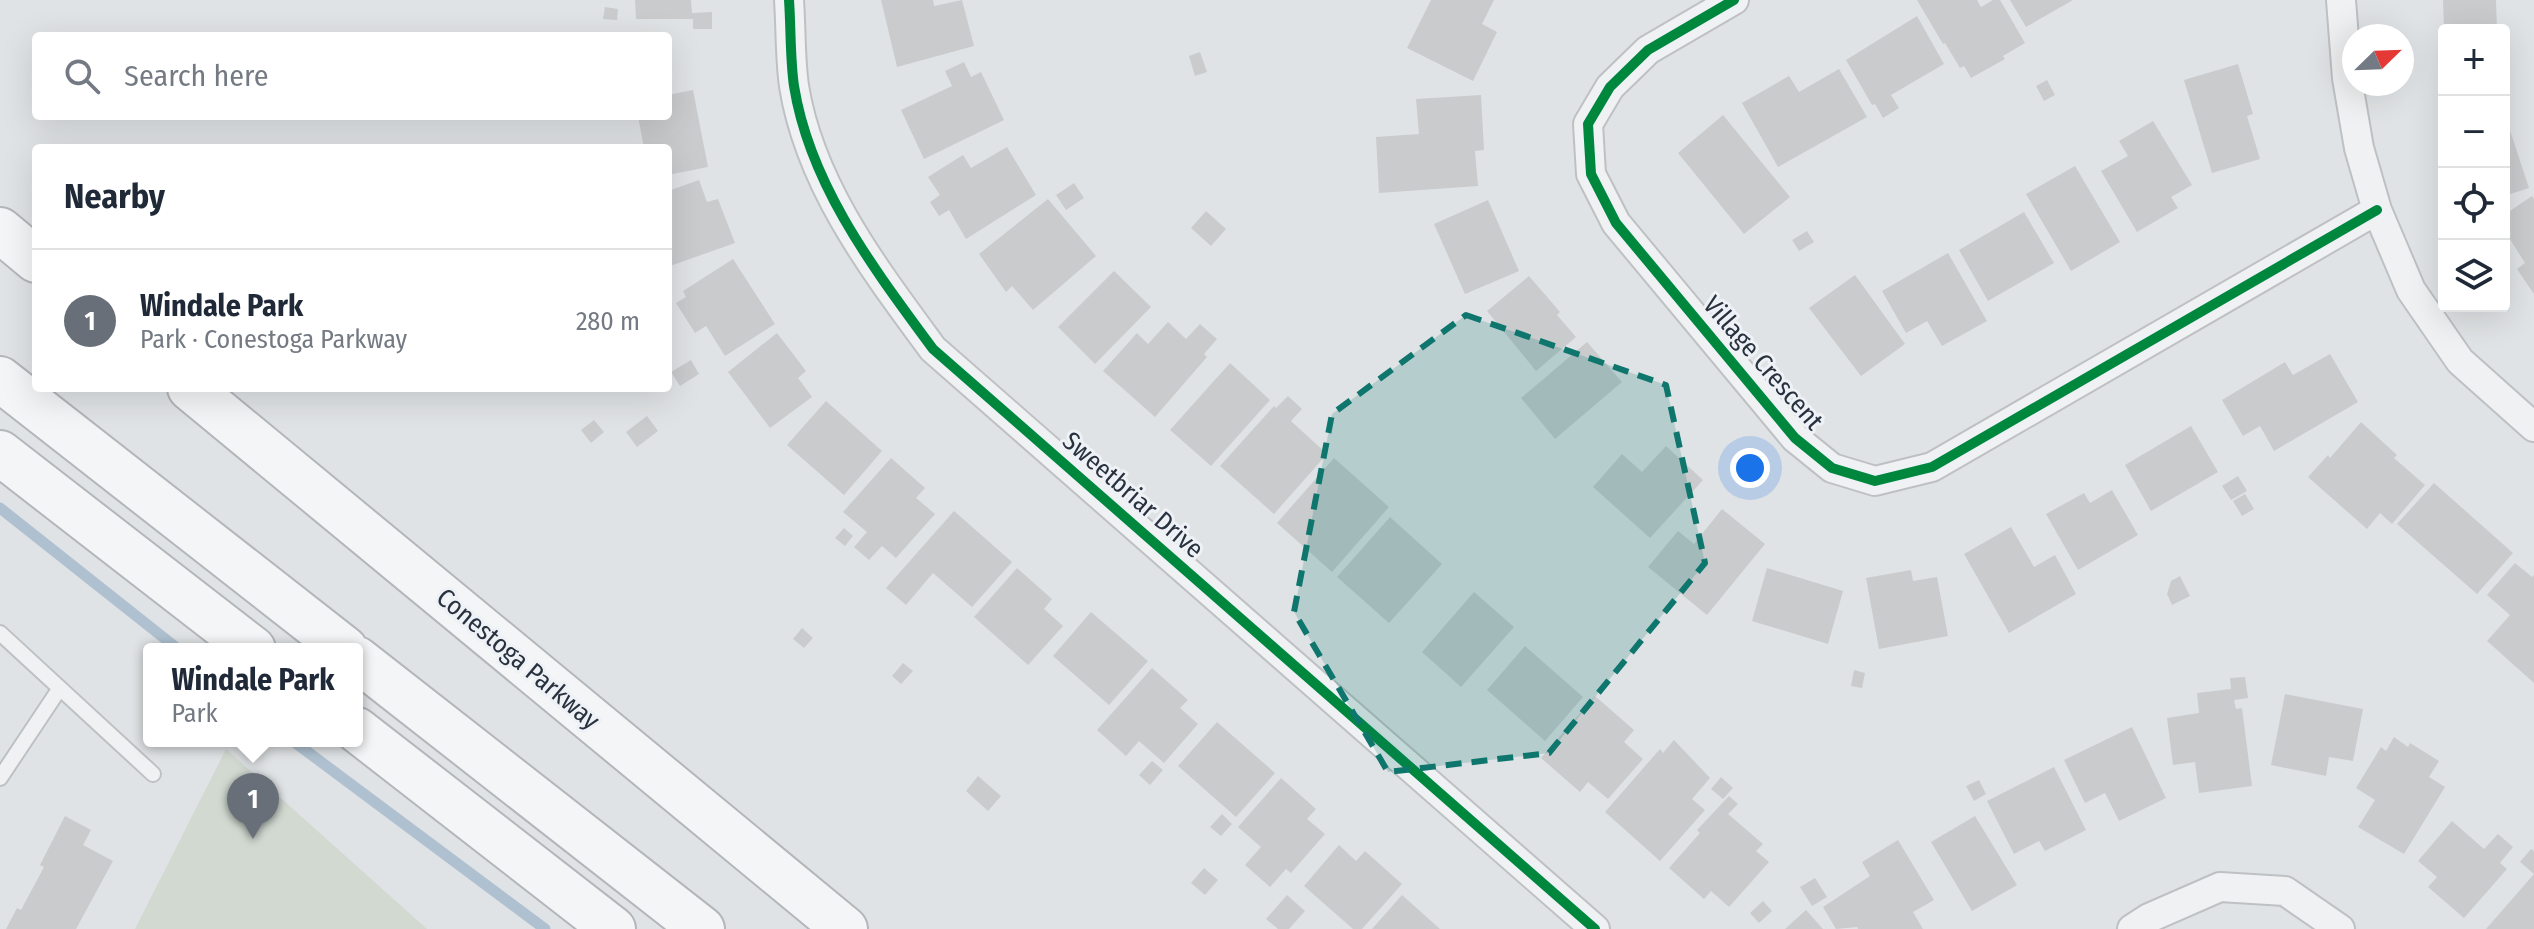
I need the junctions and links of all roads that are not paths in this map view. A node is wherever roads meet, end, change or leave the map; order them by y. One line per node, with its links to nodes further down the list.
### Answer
1 (789, 0): 22 (street, Sweetbriar Drive)
2 (1734, 0): 4 (street, Village Crescent)
3 (2341, 0): 4 (street)
4 (2377, 210): 9 (street)
5 (0, 230): 6 (highway)
6 (32, 257)
7 (0, 379): 13 (highway)
8 (195, 392): 21 (highway, Conestoga Parkway)
9 (2534, 427)
10 (0, 453): 12 (highway)
11 (0, 633): 15 (lane)
12 (245, 643)
13 (337, 643)
14 (363, 664): 20 (highway)
15 (60, 688): 17 (lane); 18 (lane)
16 (363, 735): 19 (highway)
17 (153, 774)
18 (0, 778)
19 (613, 929)
20 (702, 929)
21 (845, 929)
22 (1595, 929)
23 (2132, 929): 24 (street)
24 (2340, 929)

